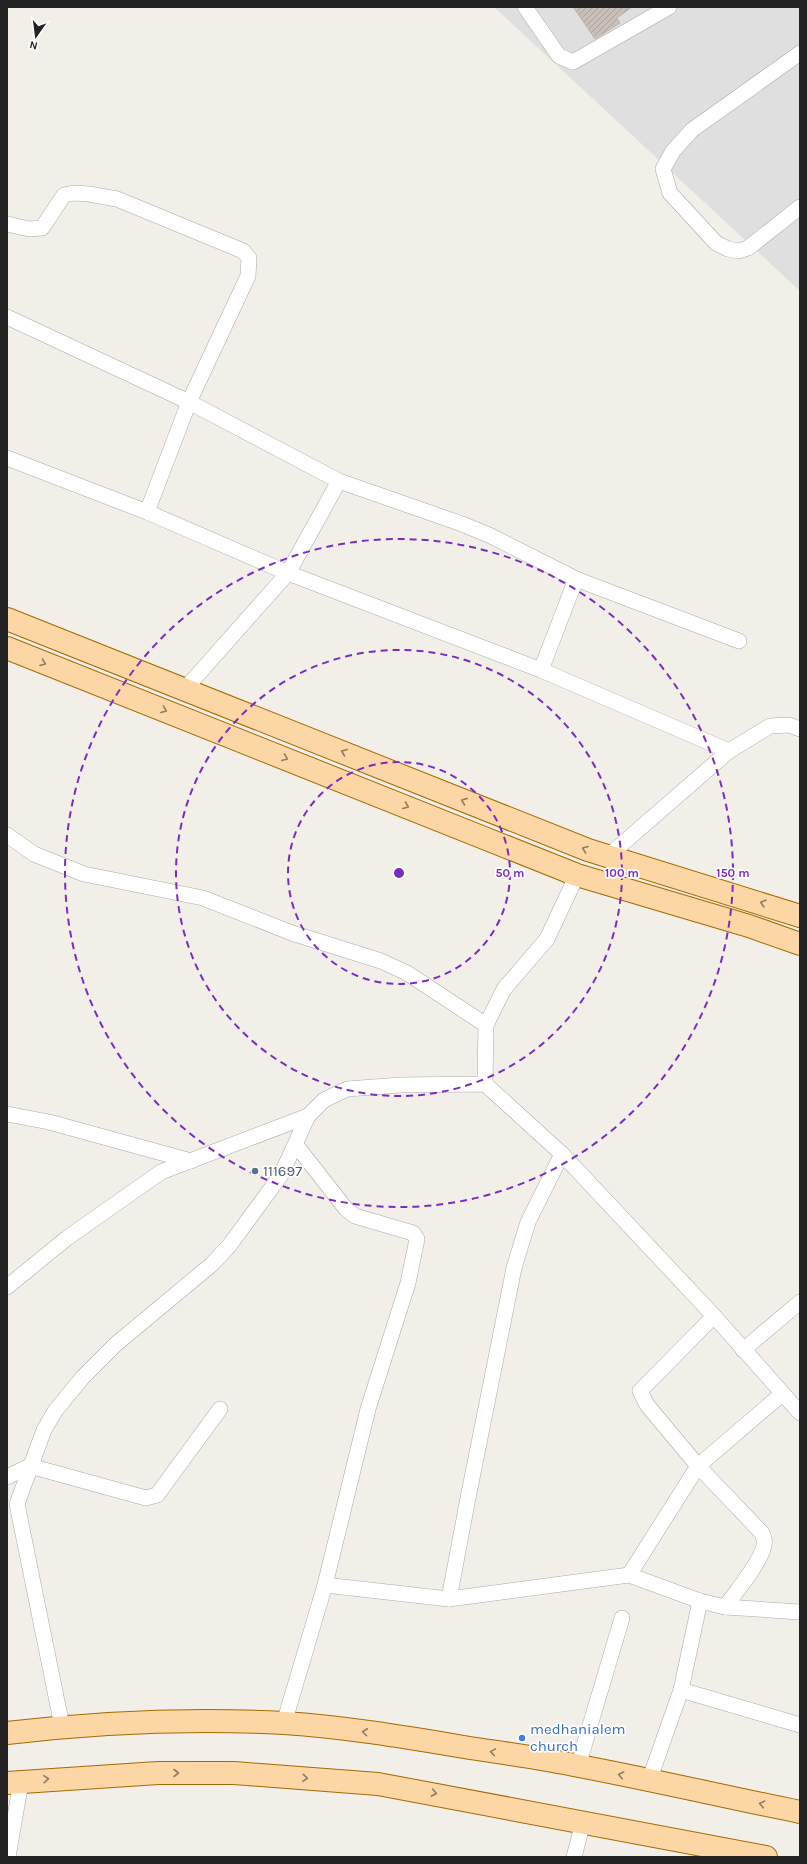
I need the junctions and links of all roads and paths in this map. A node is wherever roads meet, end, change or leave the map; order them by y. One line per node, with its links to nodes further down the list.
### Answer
1 (525, 7): 2 (street)
2 (669, 7)
3 (800, 53): 4 (street)
4 (800, 207)
5 (7, 224): 7 (street)
6 (7, 317): 7 (street)
7 (188, 402): 9 (street); 10 (street)
8 (7, 458): 10 (street)
9 (339, 481): 11 (street); 12 (street)
10 (147, 512): 11 (street)
11 (288, 573): 16 (street); 17 (street)
12 (576, 579): 14 (street); 16 (street)
13 (7, 619): 17 (main road)
14 (739, 641)
15 (7, 648): 22 (main road, one-way to 22)
16 (540, 670): 19 (street)
17 (185, 689): 21 (main road, one-way to 17)
18 (800, 728): 19 (street)
19 (729, 751): 21 (street)
20 (7, 835): 25 (street)
21 (607, 857): 23 (main road, one-way to 21)
22 (577, 874): 24 (main road); 25 (street)
23 (800, 916)
24 (800, 944)
25 (486, 1025): 26 (street)
26 (485, 1084): 28 (street); 30 (street)
27 (7, 1114): 31 (street)
28 (308, 1116): 29 (street); 31 (street)
29 (296, 1145): 39 (street); 44 (street)
30 (562, 1154): 34 (street); 45 (street)
31 (191, 1161): 32 (street)
32 (7, 1287)
33 (800, 1302): 35 (street)
34 (714, 1316): 35 (street); 40 (street)
35 (743, 1350): 36 (street)
36 (782, 1394): 38 (street); 40 (street)
37 (220, 1409): 39 (street)
38 (800, 1413)
39 (30, 1466): 41 (street); 42 (street)
40 (698, 1466): 43 (street); 47 (street)
41 (7, 1478)
42 (12, 1502): 53 (street)
43 (629, 1575): 45 (street); 46 (street)
44 (325, 1585): 45 (street); 51 (street)
45 (449, 1599)
46 (700, 1601): 47 (street); 50 (street)
47 (725, 1607): 48 (street)
48 (800, 1612)
49 (622, 1618): 55 (street)
50 (681, 1690): 52 (street); 56 (street)
51 (284, 1724): 53 (main road); 55 (main road, one-way to 51)
52 (800, 1725)
53 (62, 1726): 54 (main road)
54 (7, 1732)
55 (578, 1766): 56 (main road, one-way to 55)
56 (649, 1781): 58 (main road, one-way to 56)
57 (14, 1782): 59 (main road, one-way to 59); 60 (street)
58 (800, 1812)
59 (583, 1822): 61 (street); 62 (main road)
60 (8, 1857)
61 (574, 1857)
62 (766, 1857)

